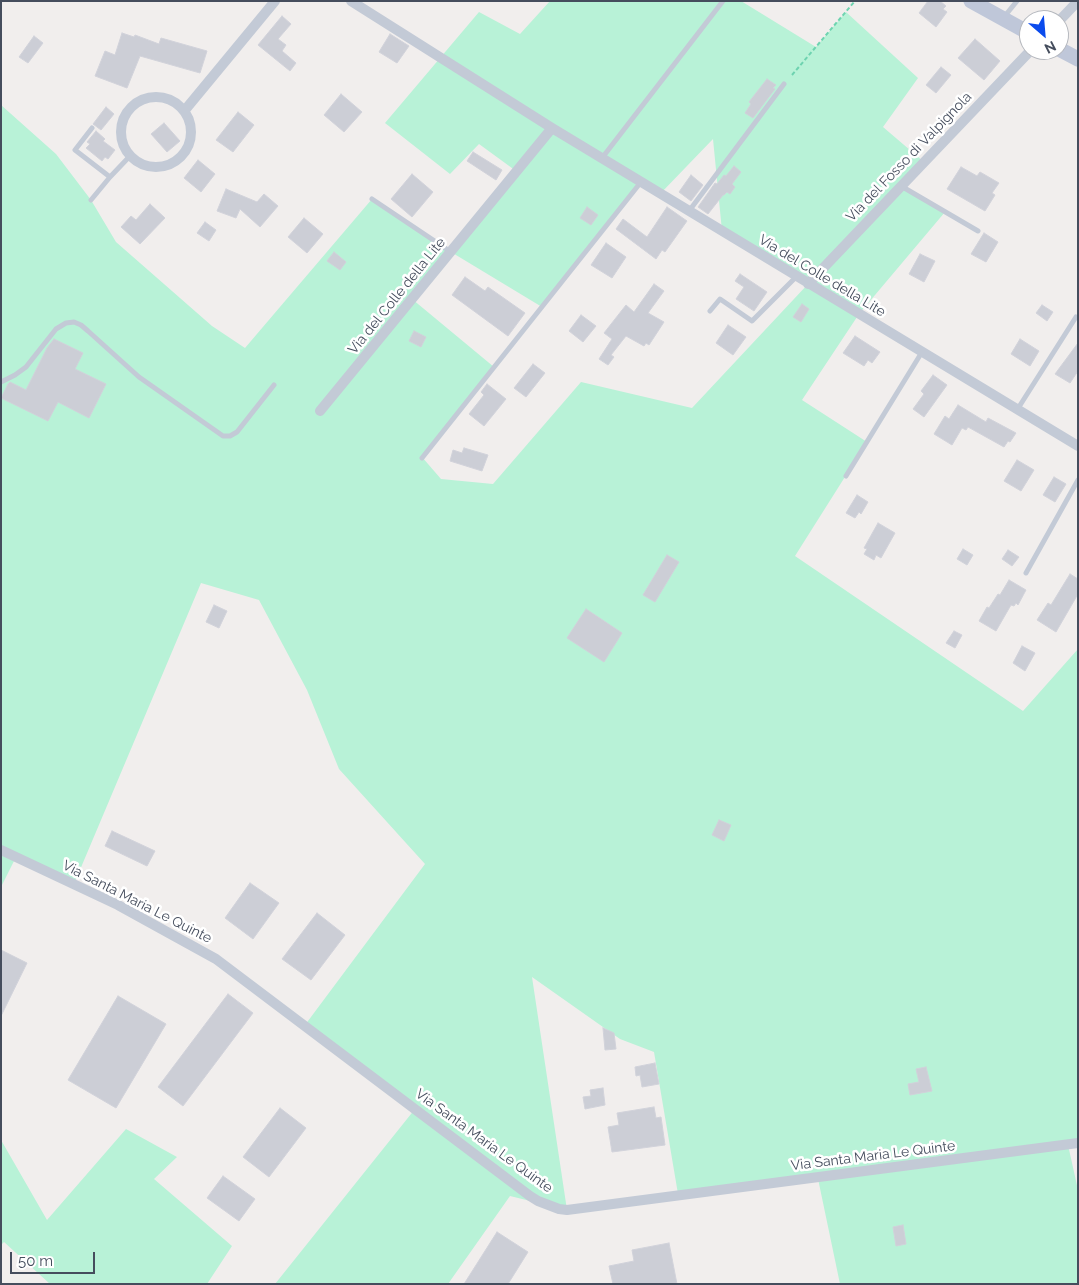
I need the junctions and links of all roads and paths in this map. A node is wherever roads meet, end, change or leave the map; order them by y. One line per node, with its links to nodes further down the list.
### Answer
1 (275, 1): 14 (street)
2 (351, 1): 16 (street, Via del Colle della Lite)
3 (723, 1): 18 (lane)
4 (855, 1): 12 (path)
5 (971, 1): 9 (street)
6 (1016, 1): 9 (lane)
7 (1078, 1): 8 (street)
8 (1069, 10)
9 (1003, 18): 10 (street)
10 (1019, 27)
11 (1021, 60): 21 (street, Via del Fosso di Valpignola)
12 (792, 75)
13 (784, 84): 24 (lane)
14 (185, 110): 17 (street); 17 (street)
15 (92, 128): 19 (lane)
16 (552, 128): 18 (street, Via del Colle della Lite); 26 (street, Via del Colle della Lite)
17 (130, 156): 19 (lane)
18 (602, 158): 20 (street, Via del Colle della Lite)
19 (110, 177): 23 (lane)
20 (641, 182): 24 (street, Via del Colle della Lite); 37 (lane)
21 (901, 186): 25 (lane); 28 (street, Via del Fosso di Valpignola)
22 (372, 199): 26 (lane)
23 (91, 200)
24 (689, 211): 27 (street, Via del Colle della Lite)
25 (978, 231)
26 (451, 252): 35 (street, Via del Colle della Lite)
27 (796, 277): 28 (street, Via del Colle della Lite); 29 (lane)
28 (808, 284): 31 (street, Via del Colle della Lite)
29 (710, 311)
30 (1076, 318): 34 (lane)
31 (922, 352): 34 (street, Via del Colle della Lite); 38 (lane)
32 (1, 382): 33 (lane)
33 (274, 385)
34 (1017, 410): 36 (street, Via del Colle della Lite)
35 (320, 411)
36 (1078, 446)
37 (422, 458)
38 (846, 476)
39 (1078, 480): 40 (lane)
40 (1026, 573)
41 (1, 850): 42 (street, Via Santa Maria Le Quinte)
42 (1078, 1143)

